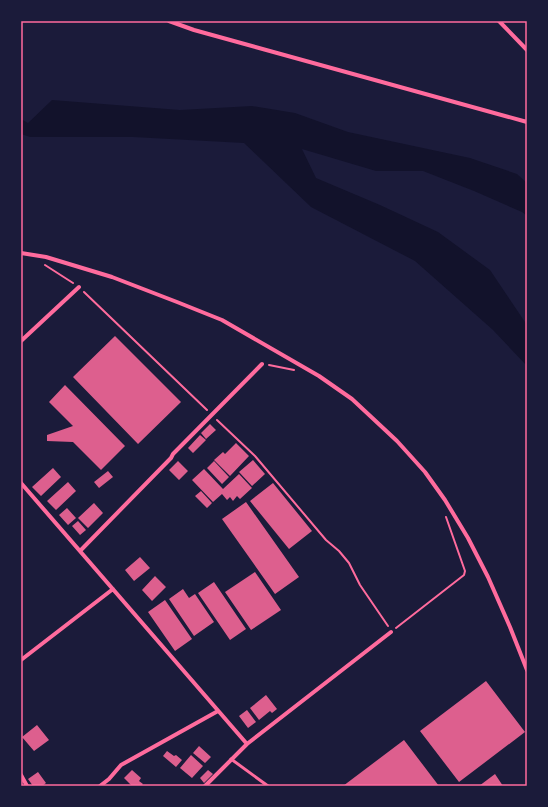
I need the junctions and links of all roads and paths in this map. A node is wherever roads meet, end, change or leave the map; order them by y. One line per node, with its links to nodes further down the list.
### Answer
1 (169, 21): 4 (street)
2 (499, 21): 3 (street)
3 (527, 50)
4 (527, 122)
5 (21, 253): 18 (street)
6 (41, 262): 7 (path)
7 (79, 287): 8 (street); 11 (path)
8 (21, 341)
9 (262, 364): 10 (path); 11 (street)
10 (296, 371)
11 (212, 415): 14 (street); 16 (path)
12 (21, 483): 14 (street)
13 (444, 512): 16 (path)
14 (80, 551): 15 (street)
15 (113, 590): 17 (street); 19 (street)
16 (391, 632): 20 (street)
17 (21, 660)
18 (527, 670)
19 (218, 711): 20 (street); 24 (street)
20 (247, 744): 21 (street)
21 (231, 759): 25 (street); 26 (lane)
22 (21, 775): 23 (street)
23 (27, 786)
24 (100, 786)
25 (205, 786)
26 (268, 786)

